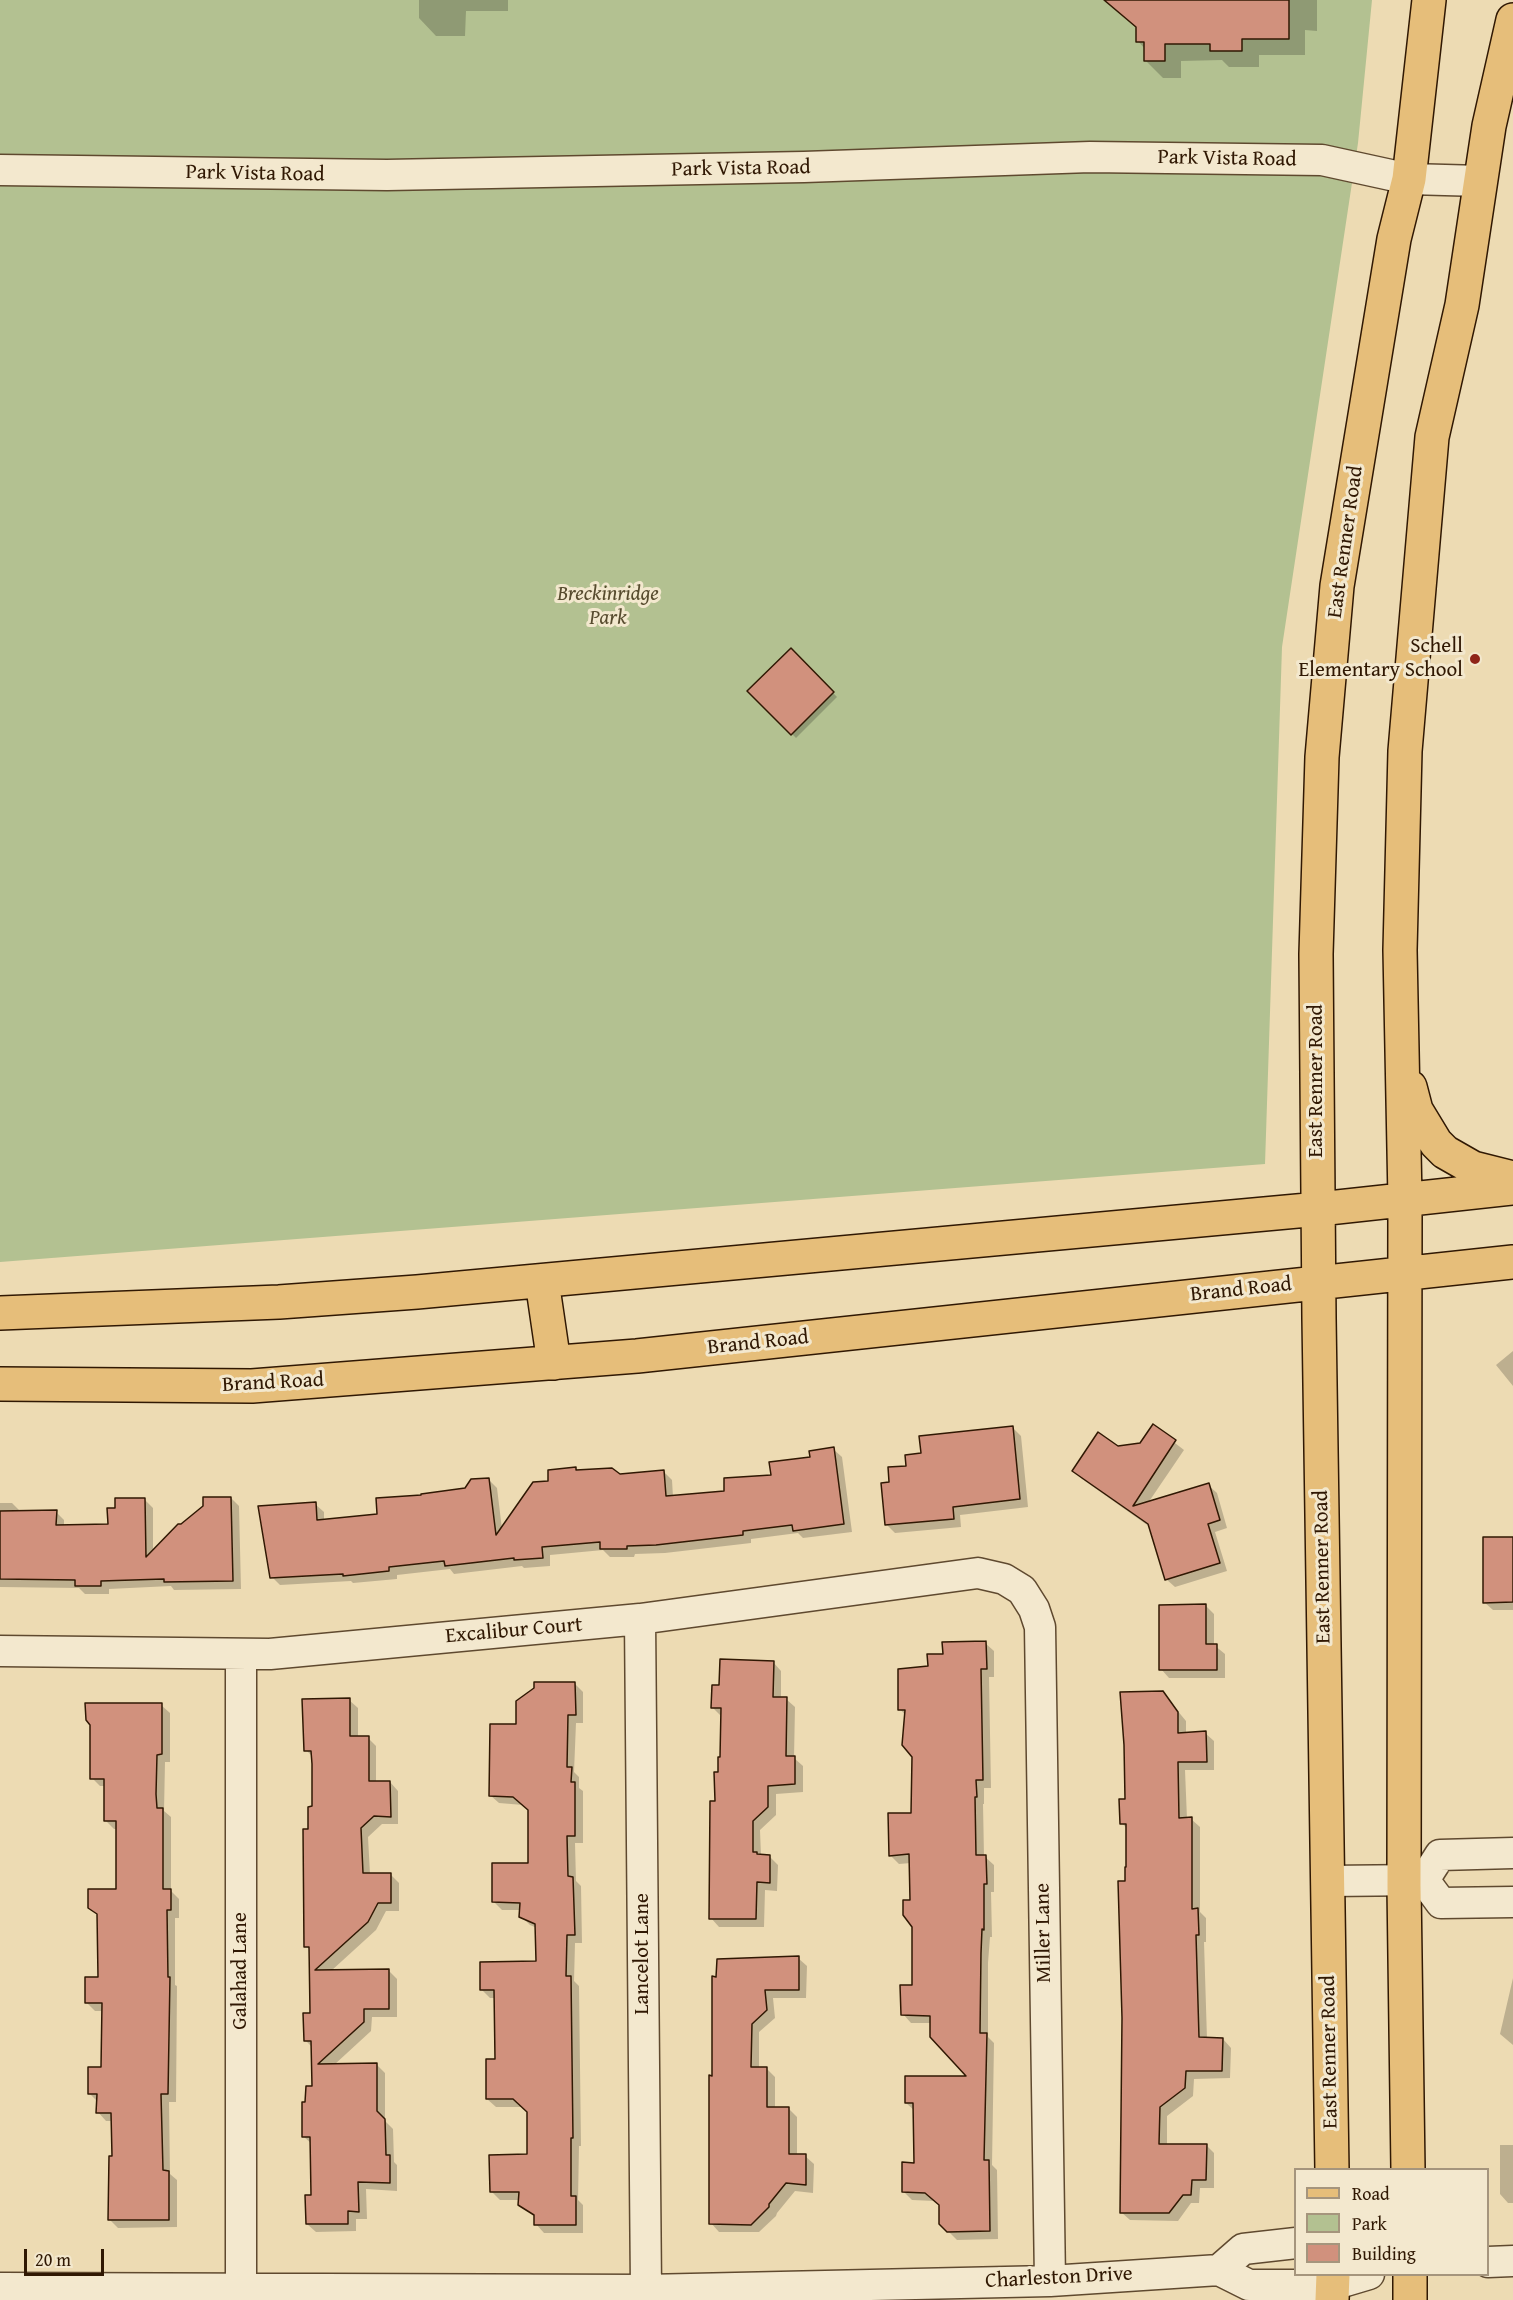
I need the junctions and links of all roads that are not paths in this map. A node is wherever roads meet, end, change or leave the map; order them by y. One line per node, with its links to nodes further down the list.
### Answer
1 (1429, 0): 4 (main road, East Renner Road)
2 (1513, 20): 5 (main road)
3 (0, 170): 4 (street, Park Vista Road)
4 (1410, 179): 5 (street, Park Vista Road); 10 (main road, East Renner Road)
5 (1480, 181): 6 (main road)
6 (1402, 1058): 7 (main road); 9 (main road)
7 (1513, 1178)
8 (1513, 1188): 9 (main road)
9 (1405, 1200): 10 (main road); 12 (main road)
10 (1319, 1209): 13 (main road); 14 (main road, East Renner Road)
11 (1513, 1262): 12 (main road, Brand Road)
12 (1405, 1273): 14 (main road, Brand Road); 23 (main road)
13 (542, 1281): 15 (main road); 16 (main road)
14 (1319, 1281): 16 (main road, Brand Road); 24 (main road, East Renner Road)
15 (0, 1313)
16 (554, 1363): 17 (main road, Brand Road)
17 (0, 1384)
18 (1022, 1590): 19 (street, Excalibur Court); 34 (street, Miller Lane)
19 (640, 1619): 21 (street, Excalibur Court); 38 (street, Lancelot Lane)
20 (0, 1651): 21 (street, Excalibur Court)
21 (241, 1654): 37 (street, Galahad Lane)
22 (1513, 1853): 23 (street)
23 (1414, 1880): 24 (street); 25 (street); 27 (main road)
24 (1328, 1881): 26 (main road, East Renner Road)
25 (1513, 1902)
26 (1332, 2168)
27 (1408, 2168)
28 (1294, 2243): 31 (street)
29 (1513, 2261): 30 (street)
30 (1489, 2262)
31 (1219, 2270): 34 (street, Charleston Drive); 35 (street)
32 (1363, 2276): 35 (street)
33 (1410, 2276): 39 (main road)
34 (1050, 2281): 38 (street, Charleston Drive)
35 (1332, 2286)
36 (0, 2288): 37 (street, Charleston Drive)
37 (241, 2288): 38 (street, Charleston Drive)
38 (646, 2290)
39 (1410, 2300)

